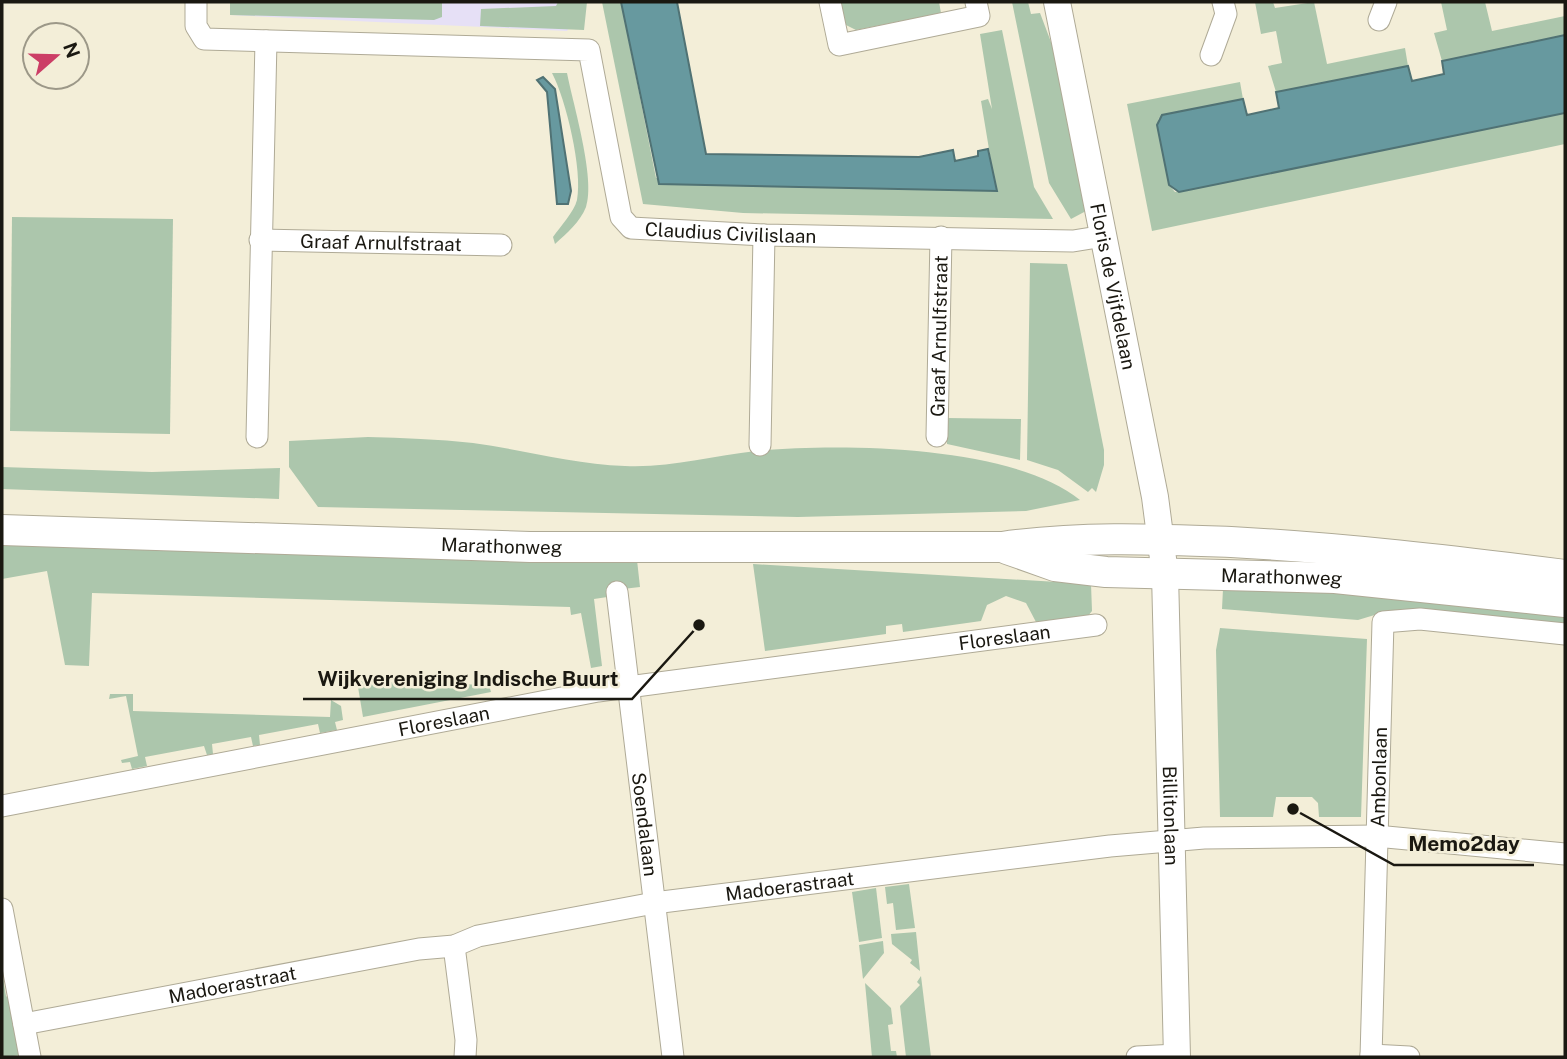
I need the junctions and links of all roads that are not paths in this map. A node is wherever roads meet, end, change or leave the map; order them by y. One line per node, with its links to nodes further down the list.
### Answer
1 (197, 2): 6 (street, Claudius Civilislaan)
2 (830, 2): 3 (street)
3 (976, 2)
4 (1057, 2): 9 (street, Floris de Vijfdelaan)
5 (1223, 2): 7 (street)
6 (265, 41): 8 (street, Claudius Civilislaan); 11 (street)
7 (1211, 55)
8 (764, 235): 10 (street, Claudius Civilislaan); 15 (street)
9 (1104, 236): 10 (street, Claudius Civilislaan); 17 (street, Floris de Vijfdelaan)
10 (941, 237): 13 (street, Graaf Arnulfstraat)
11 (260, 240): 12 (street, Graaf Arnulfstraat); 14 (street)
12 (501, 245)
13 (937, 436)
14 (257, 437)
15 (760, 445)
16 (2, 530): 18 (main road, Marathonweg)
17 (1160, 538): 18 (main road, Marathonweg); 19 (street, Floris de Vijfdelaan); 20 (main road, Marathonweg)
18 (1002, 547): 19 (main road, Marathonweg)
19 (1165, 574): 22 (main road, Marathonweg); 28 (street, Billitonlaan)
20 (1565, 575)
21 (617, 592): 25 (street, Soendalaan)
22 (1565, 602)
23 (1097, 625): 25 (street, Floreslaan)
24 (1565, 634): 27 (street, Ambonlaan)
25 (630, 687): 26 (street, Floreslaan); 30 (street, Soendalaan)
26 (2, 806)
27 (1376, 836): 28 (street, Madoerastraat); 29 (street, Madoerastraat); 35 (street, Ambonlaan)
28 (1172, 843): 30 (street, Madoerastraat); 34 (street, Billitonlaan)
29 (1565, 854)
30 (654, 903): 32 (street, Madoerastraat); 38 (street, Soendalaan)
31 (2, 909): 33 (street)
32 (454, 946): 33 (street, Madoerastraat); 37 (street)
33 (24, 1024): 36 (street)
34 (1177, 1056): 39 (street)
35 (1371, 1056): 40 (street)
36 (30, 1057)
37 (465, 1057)
38 (673, 1057)
39 (1137, 1057)
40 (1409, 1057)

